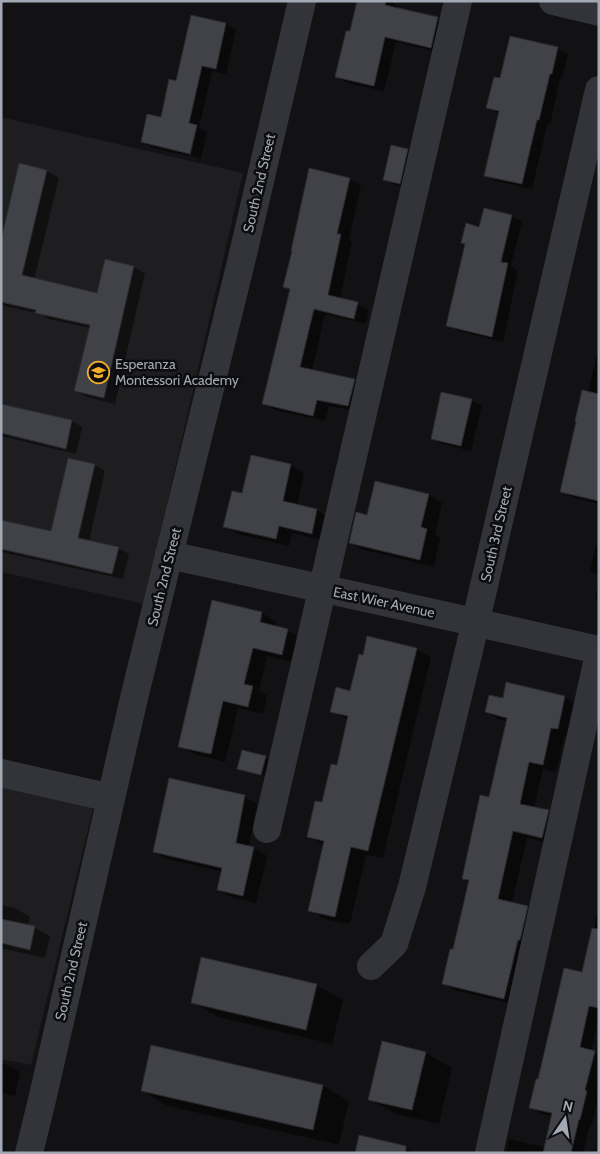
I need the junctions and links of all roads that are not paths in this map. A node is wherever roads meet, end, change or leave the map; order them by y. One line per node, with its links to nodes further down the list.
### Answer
1 (302, 1): 6 (street, South 2nd Street)
2 (458, 1): 7 (street)
3 (553, 1): 4 (street)
4 (599, 12)
5 (599, 90): 8 (street, South 3rd Street)
6 (169, 555): 7 (street, East Wier Avenue); 12 (street, South 2nd Street)
7 (322, 588): 8 (street, East Wier Avenue); 13 (street)
8 (476, 622): 9 (street, East Wier Avenue); 14 (street, South 3rd Street)
9 (599, 650)
10 (599, 654): 16 (street)
11 (1, 773): 12 (street)
12 (111, 798): 15 (street, South 2nd Street)
13 (267, 828)
14 (371, 966)
15 (28, 1153)
16 (489, 1153)

